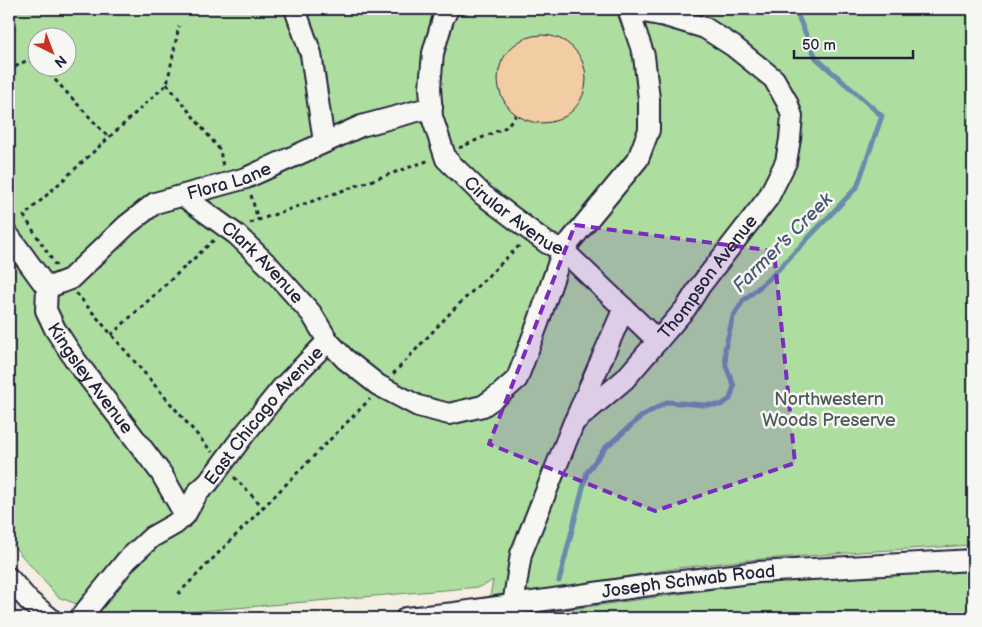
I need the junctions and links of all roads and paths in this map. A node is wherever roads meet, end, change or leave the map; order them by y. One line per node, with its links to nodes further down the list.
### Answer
1 (295, 9): 12 (street)
2 (448, 9): 9 (street, Cirular Avenue)
3 (628, 9): 20 (street, Cirular Avenue); 25 (street, Thompson Avenue)
4 (180, 26): 8 (path)
5 (28, 62): 6 (path)
6 (9, 72)
7 (53, 78): 11 (path)
8 (167, 84): 11 (path); 14 (path)
9 (432, 107): 12 (street, Flora Lane); 13 (street, Cirular Avenue)
10 (516, 115): 13 (path)
11 (108, 137): 21 (path)
12 (324, 142): 14 (street, Flora Lane)
13 (444, 155): 16 (path); 18 (street, Cirular Avenue)
14 (236, 181): 15 (street, Flora Lane); 16 (path)
15 (183, 196): 17 (street, Clark Avenue); 21 (street, Flora Lane)
16 (258, 220): 17 (path)
17 (230, 230): 23 (path); 24 (street, Clark Avenue)
18 (533, 232): 20 (street, Cirular Avenue); 26 (path)
19 (9, 236): 21 (street)
20 (563, 250): 22 (street); 26 (street, East Chicago Avenue)
21 (56, 284): 23 (path); 30 (street, Kingsley Avenue)
22 (624, 308): 25 (street); 27 (street)
23 (111, 335): 28 (path)
24 (328, 341): 26 (street, East Chicago Avenue); 28 (street, East Chicago Avenue)
25 (658, 341): 27 (street, Thompson Avenue)
26 (382, 387): 29 (path)
27 (574, 422): 34 (street, Thompson Avenue)
28 (222, 464): 29 (path); 30 (street, East Chicago Avenue)
29 (263, 507): 33 (path)
30 (185, 515): 36 (street, East Chicago Avenue)
31 (973, 560): 34 (street, Joseph Schwab Road)
32 (9, 578): 35 (street)
33 (178, 594)
34 (513, 605): 37 (street, Joseph Schwab Road)
35 (50, 618)
36 (80, 618)
37 (406, 618)

